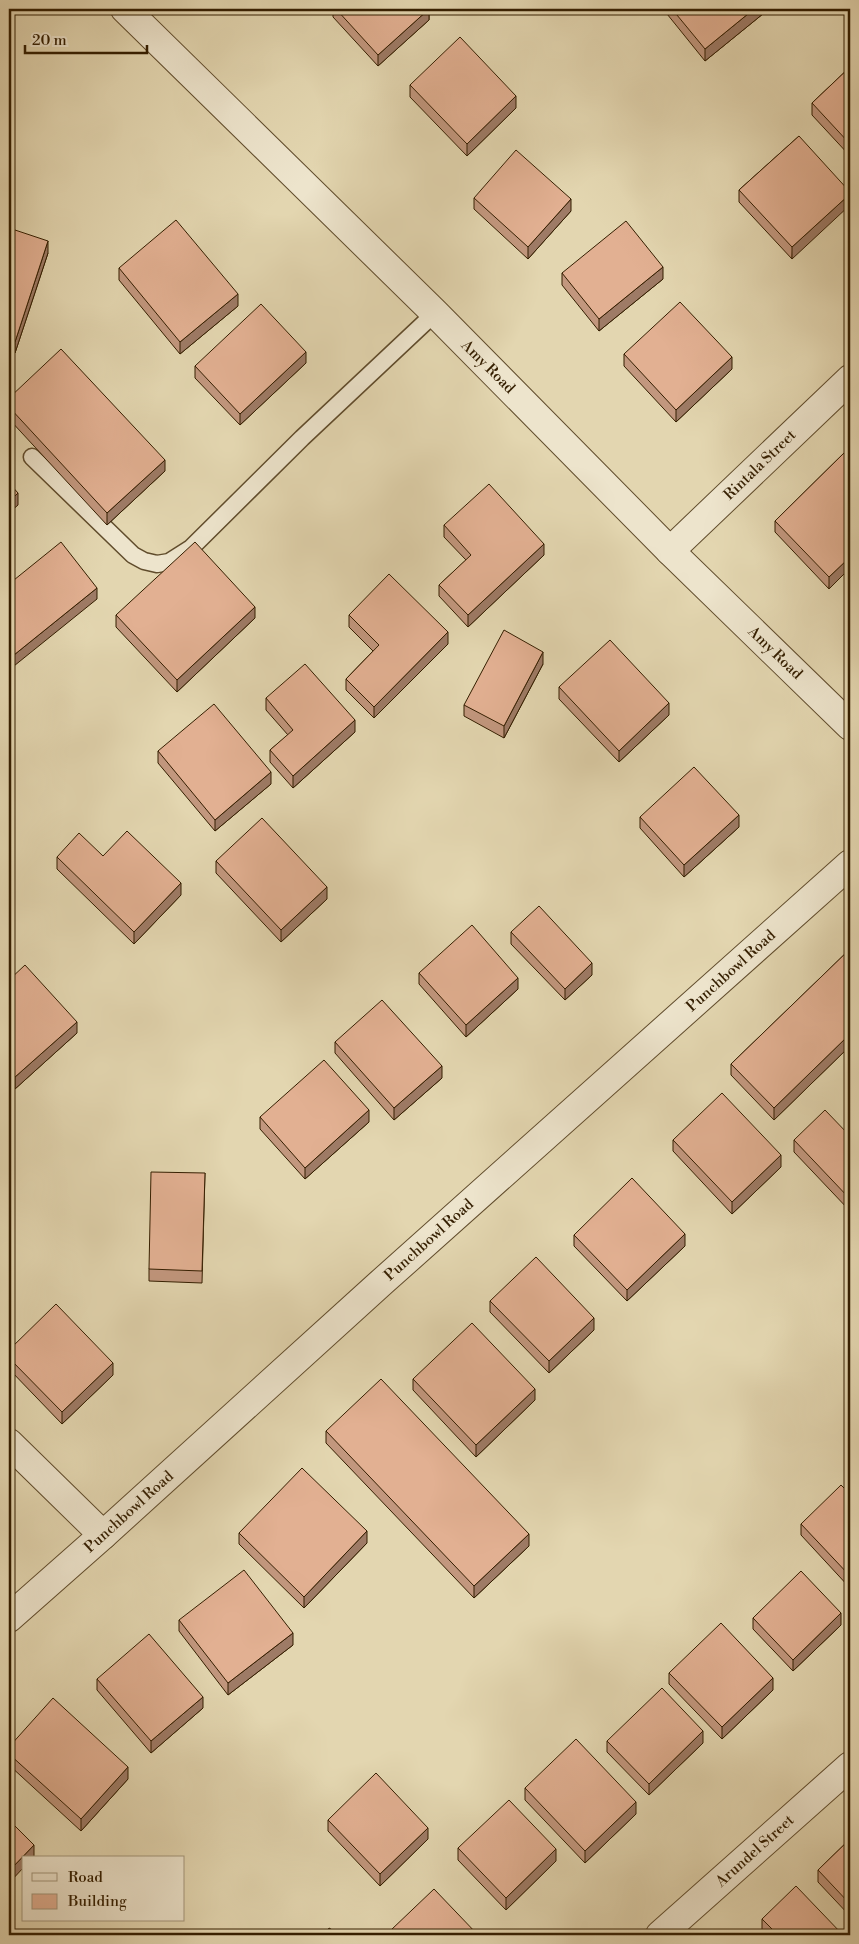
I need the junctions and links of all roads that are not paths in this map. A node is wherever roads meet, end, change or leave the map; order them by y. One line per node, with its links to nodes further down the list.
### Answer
1 (125, 9): 2 (street, Amy Road)
2 (435, 313): 4 (lane); 5 (street, Amy Road)
3 (850, 379): 5 (street, Rintala Street)
4 (32, 458)
5 (670, 551): 6 (street, Amy Road)
6 (850, 726)
7 (850, 864): 9 (street, Punchbowl Road)
8 (9, 1443): 9 (street)
9 (103, 1536): 10 (street, Punchbowl Road)
10 (9, 1618)
11 (850, 1766): 12 (street, Arundel Street)
12 (660, 1935)

